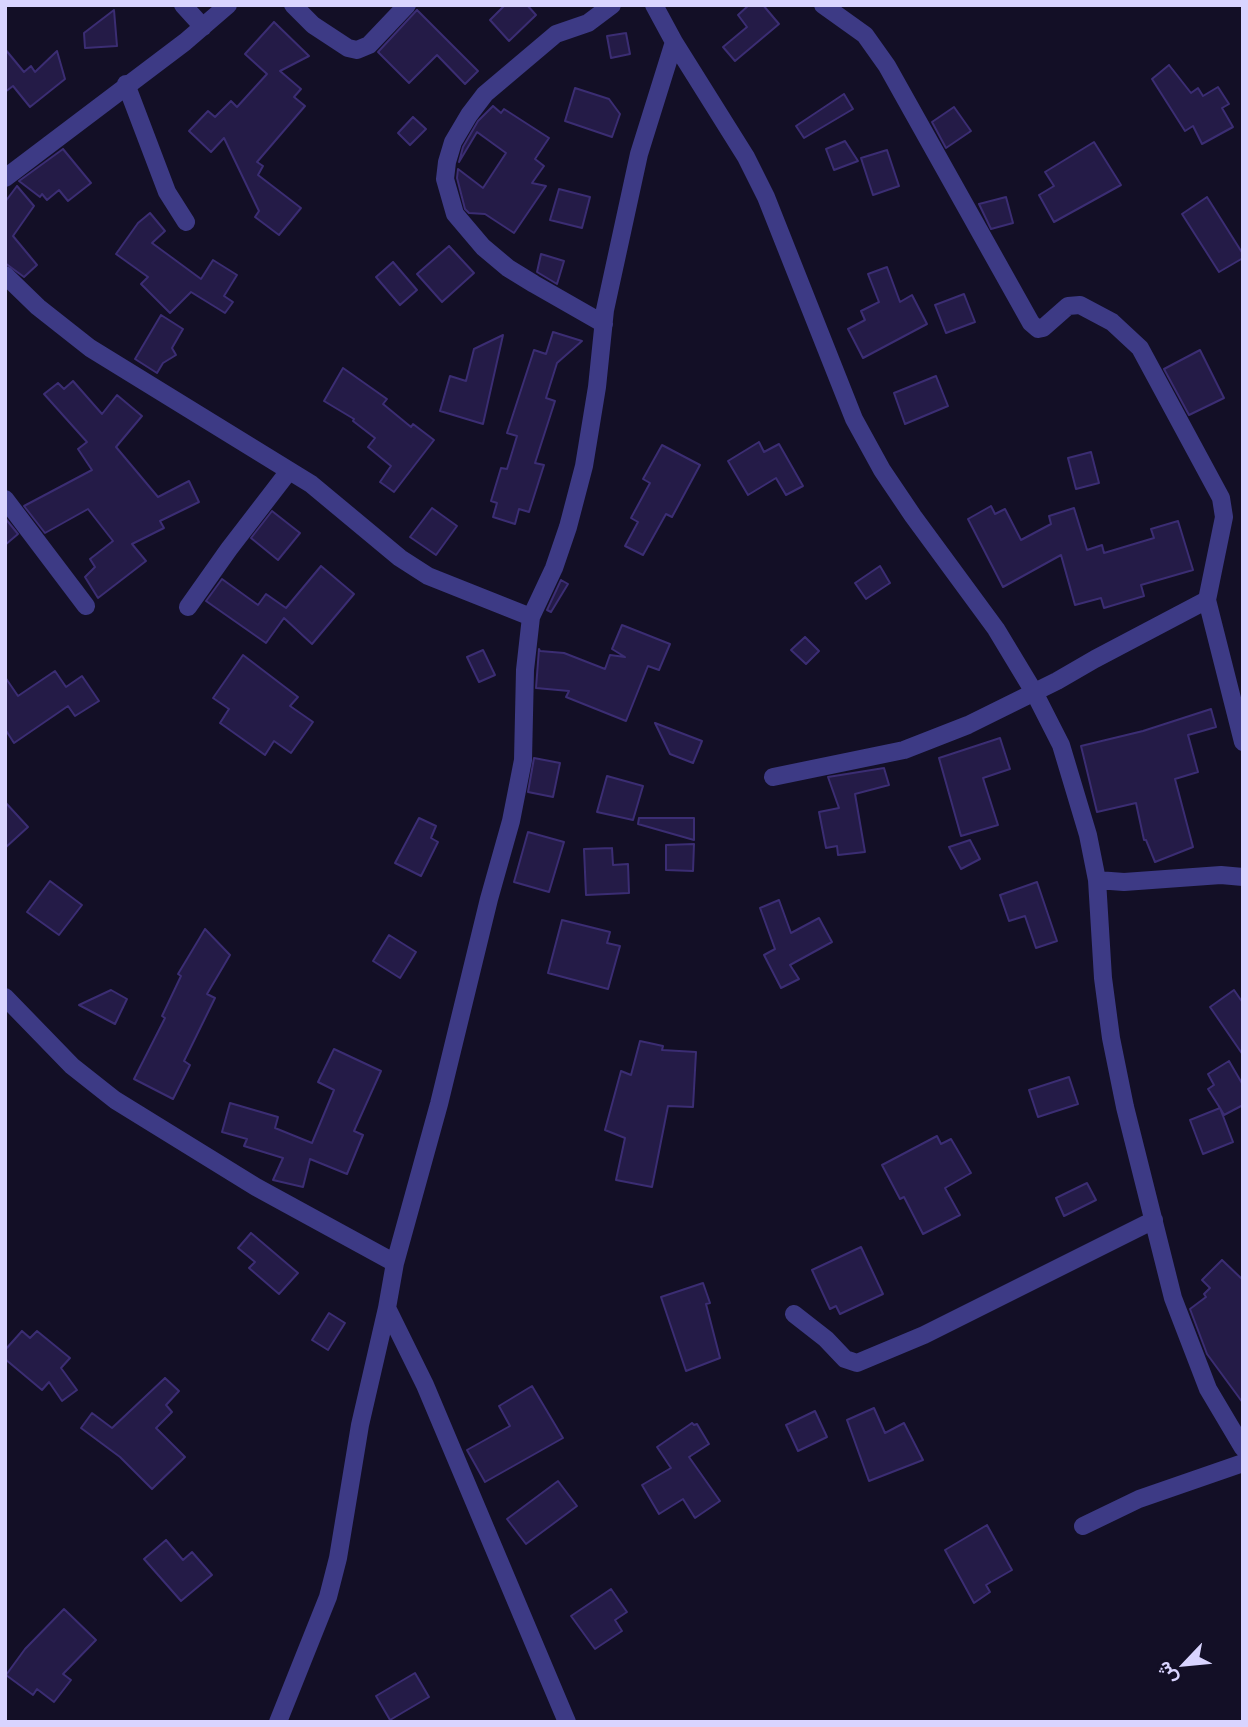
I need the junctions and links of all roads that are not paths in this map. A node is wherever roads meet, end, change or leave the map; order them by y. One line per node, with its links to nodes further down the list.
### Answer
1 (183, 5): 8 (street)
2 (229, 5): 8 (street)
3 (293, 5): 4 (street)
4 (407, 5)
5 (612, 5): 14 (street)
6 (654, 5): 9 (street)
7 (823, 5): 17 (street)
8 (202, 27): 10 (street)
9 (674, 42): 14 (street); 21 (street)
10 (126, 85): 11 (street); 12 (street)
11 (5, 178)
12 (186, 222)
13 (5, 275): 15 (street)
14 (604, 324): 20 (street)
15 (289, 471): 19 (street); 20 (street)
16 (5, 499): 18 (street)
17 (1207, 600): 21 (street); 22 (street)
18 (86, 606)
19 (188, 607)
20 (531, 617): 28 (street)
21 (1034, 692): 23 (street); 25 (street)
22 (1243, 743)
23 (774, 777)
24 (1243, 877): 25 (street)
25 (1097, 880): 27 (street)
26 (5, 997): 28 (street)
27 (1154, 1220): 30 (street); 31 (street)
28 (396, 1263): 29 (street)
29 (387, 1308): 34 (street); 35 (street)
30 (794, 1314)
31 (1243, 1448)
32 (1243, 1462): 33 (street)
33 (1083, 1526)
34 (278, 1722)
35 (567, 1722)

